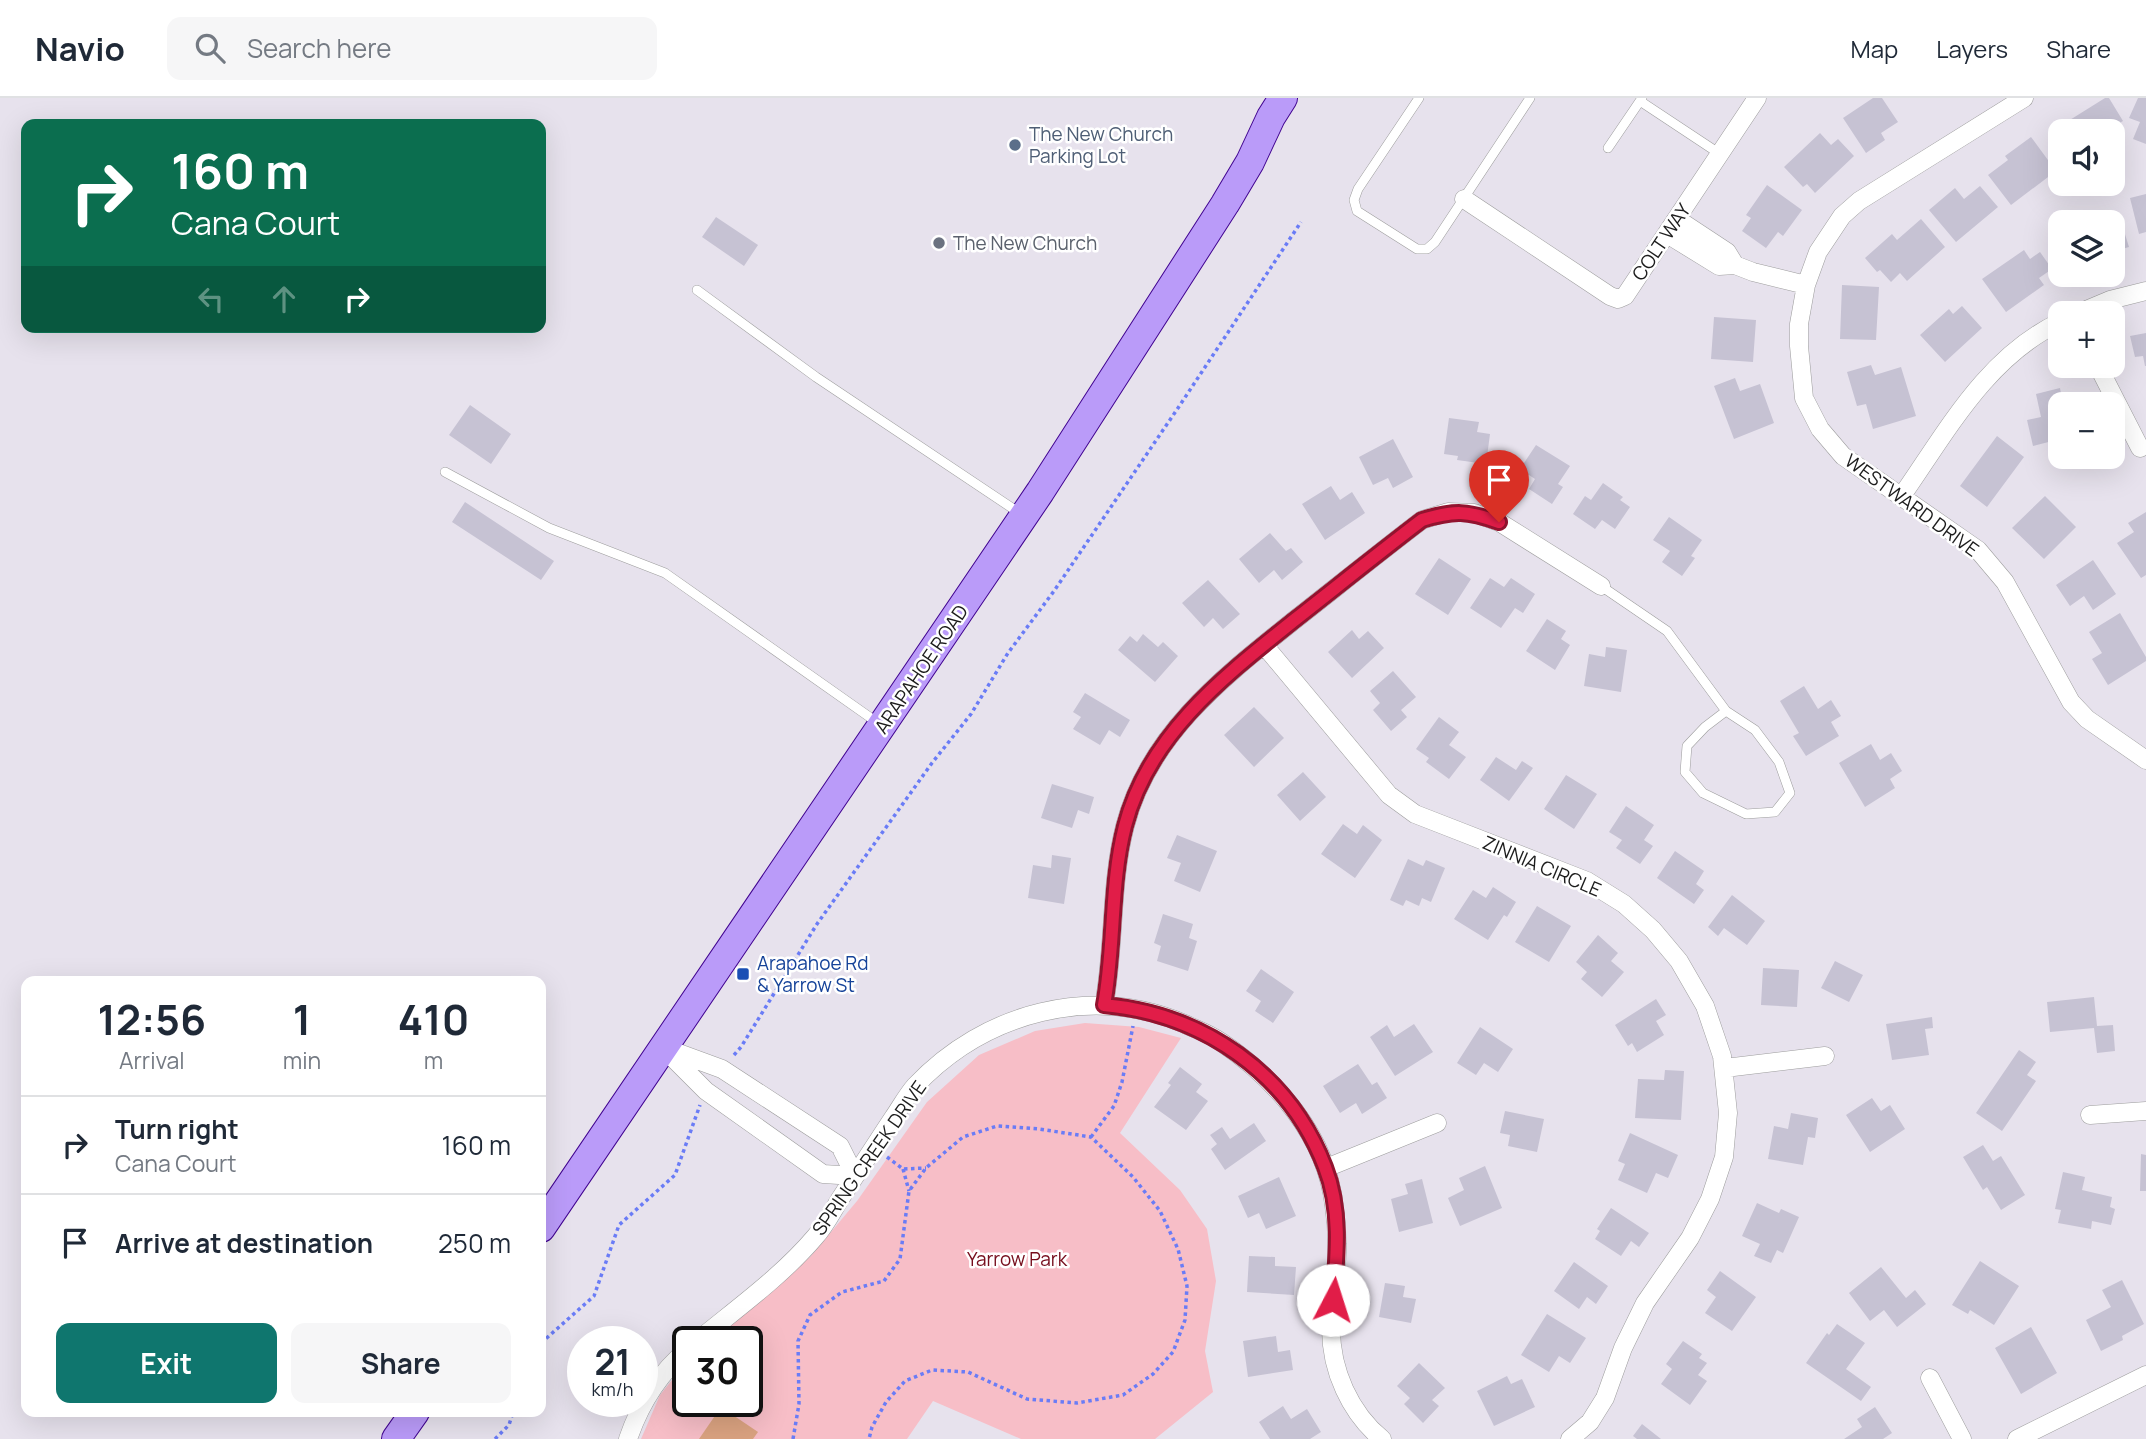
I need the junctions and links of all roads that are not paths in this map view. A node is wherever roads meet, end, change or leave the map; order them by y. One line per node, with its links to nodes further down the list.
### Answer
1 (1283, 98): 20 (main road, ARAPAHOE ROAD)
2 (1419, 98): 9 (lane)
3 (1530, 98): 9 (lane)
4 (1757, 98): 8 (street, COLT WAY)
5 (2024, 98): 11 (street, WESTWARD DRIVE)
6 (1641, 99): 7 (lane); 8 (lane)
7 (1608, 148)
8 (1720, 154): 10 (street, COLT WAY)
9 (1464, 199): 10 (street, COLT WAY)
10 (1672, 226): 11 (street)
11 (1806, 285): 19 (street, WESTWARD DRIVE)
12 (697, 290): 20 (lane)
13 (2146, 291): 14 (street)
14 (2108, 301)
15 (2048, 330): 19 (street)
16 (2104, 378): 17 (street)
17 (2140, 448)
18 (445, 472): 24 (lane)
19 (1901, 497): 25 (street, WESTWARD DRIVE)
20 (1024, 516): 24 (main road, ARAPAHOE ROAD)
21 (1601, 586): 22 (street); 23 (lane)
22 (1264, 645): 26 (street); 29 (street, ZINNIA CIRCLE)
23 (1726, 711): 23 (lane)
24 (883, 726): 27 (main road, ARAPAHOE ROAD)
25 (2146, 760)
26 (1104, 1005): 33 (street); 34 (street, SPRING CREEK DRIVE)
27 (662, 1047): 34 (street); 34 (street); 35 (main road, ARAPAHOE ROAD)
28 (1825, 1056): 29 (street)
29 (1725, 1068): 44 (street, ZINNIA CIRCLE)
30 (2146, 1111): 31 (street)
31 (2090, 1115)
32 (1437, 1123): 33 (street)
33 (1326, 1168): 43 (street)
34 (855, 1176): 36 (street, SPRING CREEK DRIVE)
35 (546, 1221)
36 (715, 1326)
37 (672, 1362): 42 (street)
38 (2146, 1375): 46 (street)
39 (1930, 1378): 45 (street)
40 (411, 1417): 41 (main road)
41 (396, 1439)
42 (628, 1439)
43 (1382, 1439)
44 (1570, 1439)
45 (1962, 1439)
46 (2017, 1439)

